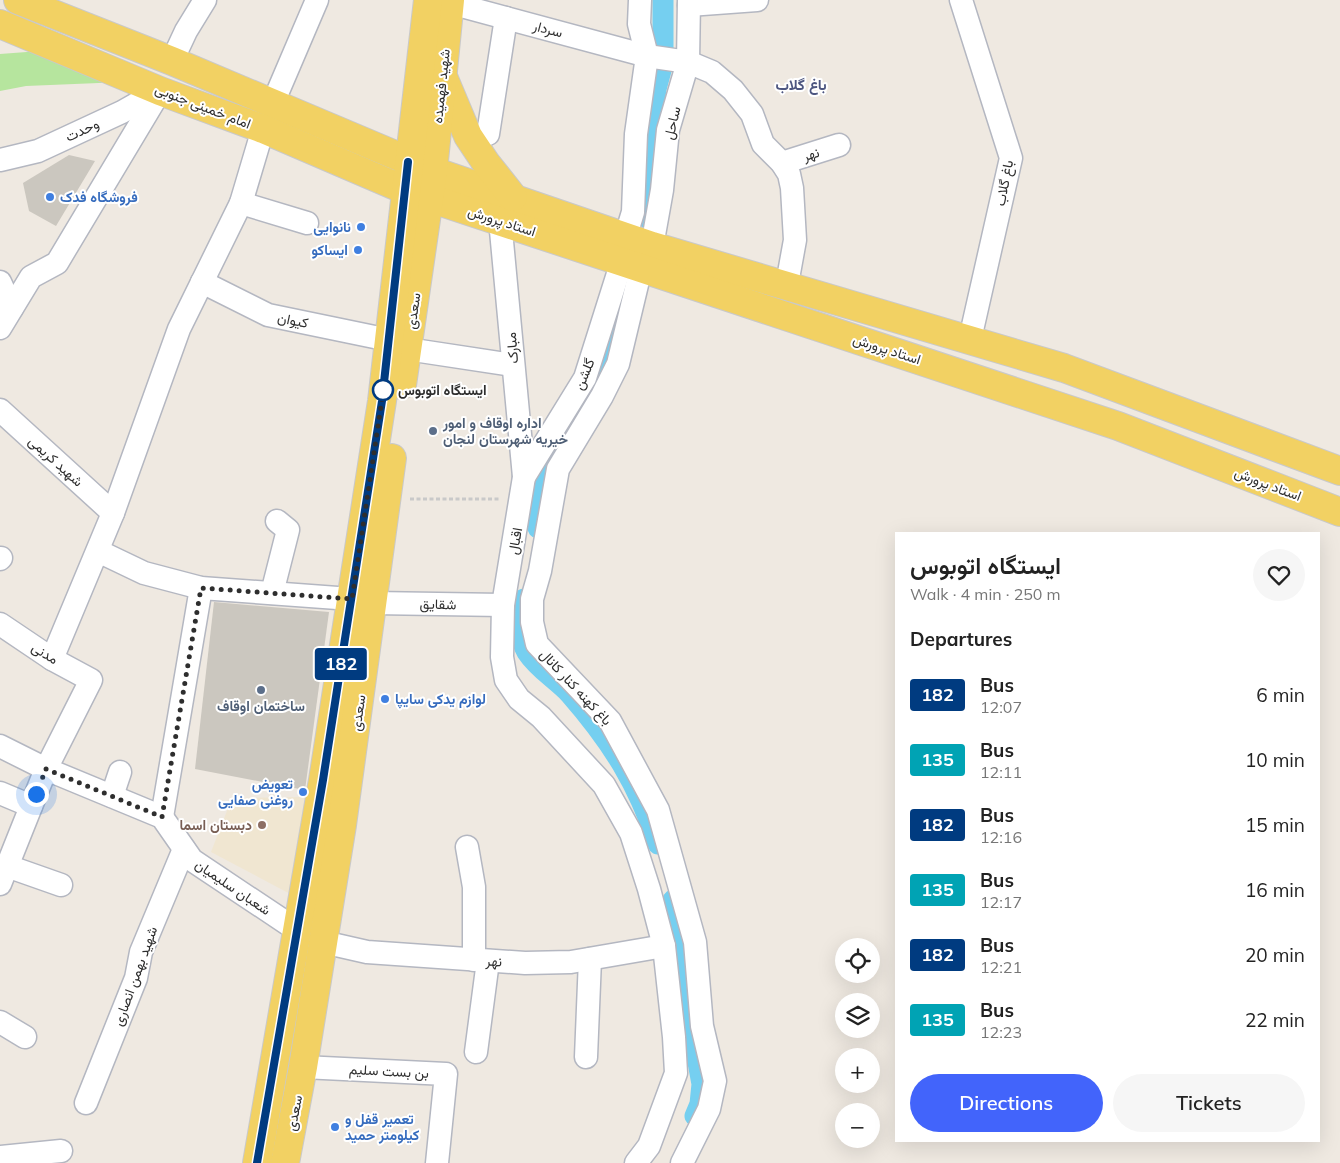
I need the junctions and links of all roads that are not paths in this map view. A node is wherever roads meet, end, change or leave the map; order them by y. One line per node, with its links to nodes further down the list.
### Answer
1 (205, 0): 14 (street)
2 (640, 0): 13 (street)
3 (758, 0): 8 (street)
4 (961, 0): 36 (street, باغ گلاب)
5 (32, 2): 14 (main road, امام خمینی جنوبی)
6 (310, 2): 18 (street)
7 (434, 2): 9 (street, سردار); 16 (main road, شهید فهمیده); 24 (main road, شهید فهمیده)
8 (689, 2): 15 (street, ساحل)
9 (506, 18): 13 (street, سردار); 20 (street)
10 (0, 24): 12 (main road, امام خمینی جنوبی)
11 (0, 40): 12 (main road)
12 (45, 42): 17 (main road, امام خمینی جنوبی)
13 (647, 56): 15 (street, سردار); 30 (street)
14 (172, 61): 18 (main road, امام خمینی جنوبی)
15 (688, 62): 23 (street, سردار); 30 (street, ساحل)
16 (443, 75): 24 (main road, شهید فهمیده); 26 (main road)
17 (160, 91): 19 (main road, امام خمینی جنوبی); 22 (street, وحدت); 34 (street)
18 (273, 104): 24 (main road, امام خمینی جنوبی)
19 (264, 129): 25 (main road, امام خمینی جنوبی); 27 (street)
20 (488, 134)
21 (839, 145): 23 (street, نهر)
22 (0, 160)
23 (782, 163): 33 (street)
24 (420, 167): 25 (main road, سعدی); 26 (main road, استاد پرورش)
25 (417, 194): 28 (main road, استاد پرورش); 37 (main road, سعدی)
26 (514, 197): 30 (main road, استاد پرورش)
27 (241, 203): 29 (street); 32 (street)
28 (500, 220): 30 (main road, استاد پرورش); 38 (street, مبارک)
29 (307, 223)
30 (635, 252): 33 (main road, استاد پرورش); 40 (main road, استاد پرورش); 43 (street, گلشن); 84 (street, باغ کهنه کنار کانال)
31 (0, 282): 34 (street)
32 (202, 282): 37 (street, کیوان); 45 (street)
33 (787, 284): 36 (main road, استاد پرورش)
34 (12, 308): 35 (street)
35 (0, 328)
36 (970, 339): 39 (main road, استاد پرورش)
37 (398, 344): 38 (street, کیوان); 50 (main road, سعدی); 50 (main road, سعدی)
38 (514, 365): 43 (street, مبارک)
39 (1064, 368): 40 (main road); 42 (main road, استاد پرورش)
40 (1052, 404): 44 (main road, استاد پرورش)
41 (0, 410): 45 (street, شهید کریمی)
42 (1340, 472)
43 (524, 477): 51 (street, اقبال)
44 (1340, 512)
45 (113, 513): 47 (street)
46 (277, 522): 49 (street)
47 (98, 551): 48 (street, شقایق); 53 (street)
48 (201, 588): 49 (street, شقایق); 60 (street)
49 (272, 593): 50 (street, شقایق)
50 (362, 601): 51 (street, شقایق); 66 (main road, سعدی); 67 (main road, سعدی)
51 (503, 605): 68 (street, اقبال)
52 (0, 624): 53 (street, مدنی)
53 (52, 658): 55 (street, مدنی)
54 (0, 746): 55 (street)
55 (46, 769): 58 (street); 59 (street)
56 (120, 772): 58 (street)
57 (0, 793): 59 (street)
58 (112, 796): 60 (street)
59 (31, 806): 61 (street)
60 (162, 817): 63 (street, شعبان سلیمیان)
61 (10, 834): 64 (street)
62 (467, 847): 70 (street)
63 (184, 848): 66 (street, شعبان سلیمیان); 76 (street, شهید بهمن انصاری)
64 (4, 875): 65 (street)
65 (61, 885)
66 (297, 930): 67 (main road); 80 (main road, سعدی)
67 (323, 942): 70 (street, نهر); 75 (main road, سعدی)
68 (664, 946): 69 (street, نهر); 83 (street, اقبال)
69 (590, 959): 70 (street, نهر); 74 (street)
70 (481, 960): 73 (street)
71 (0, 1022): 72 (street)
72 (25, 1038)
73 (476, 1052)
74 (586, 1057)
75 (303, 1067): 81 (main road, سعدی); 82 (street, بن بست سلیم)
76 (86, 1103)
77 (61, 1151): 79 (street)
78 (0, 1157): 79 (street)
79 (26, 1159)
80 (257, 1163)
81 (285, 1163)
82 (437, 1163)
83 (636, 1163)
84 (682, 1163)

